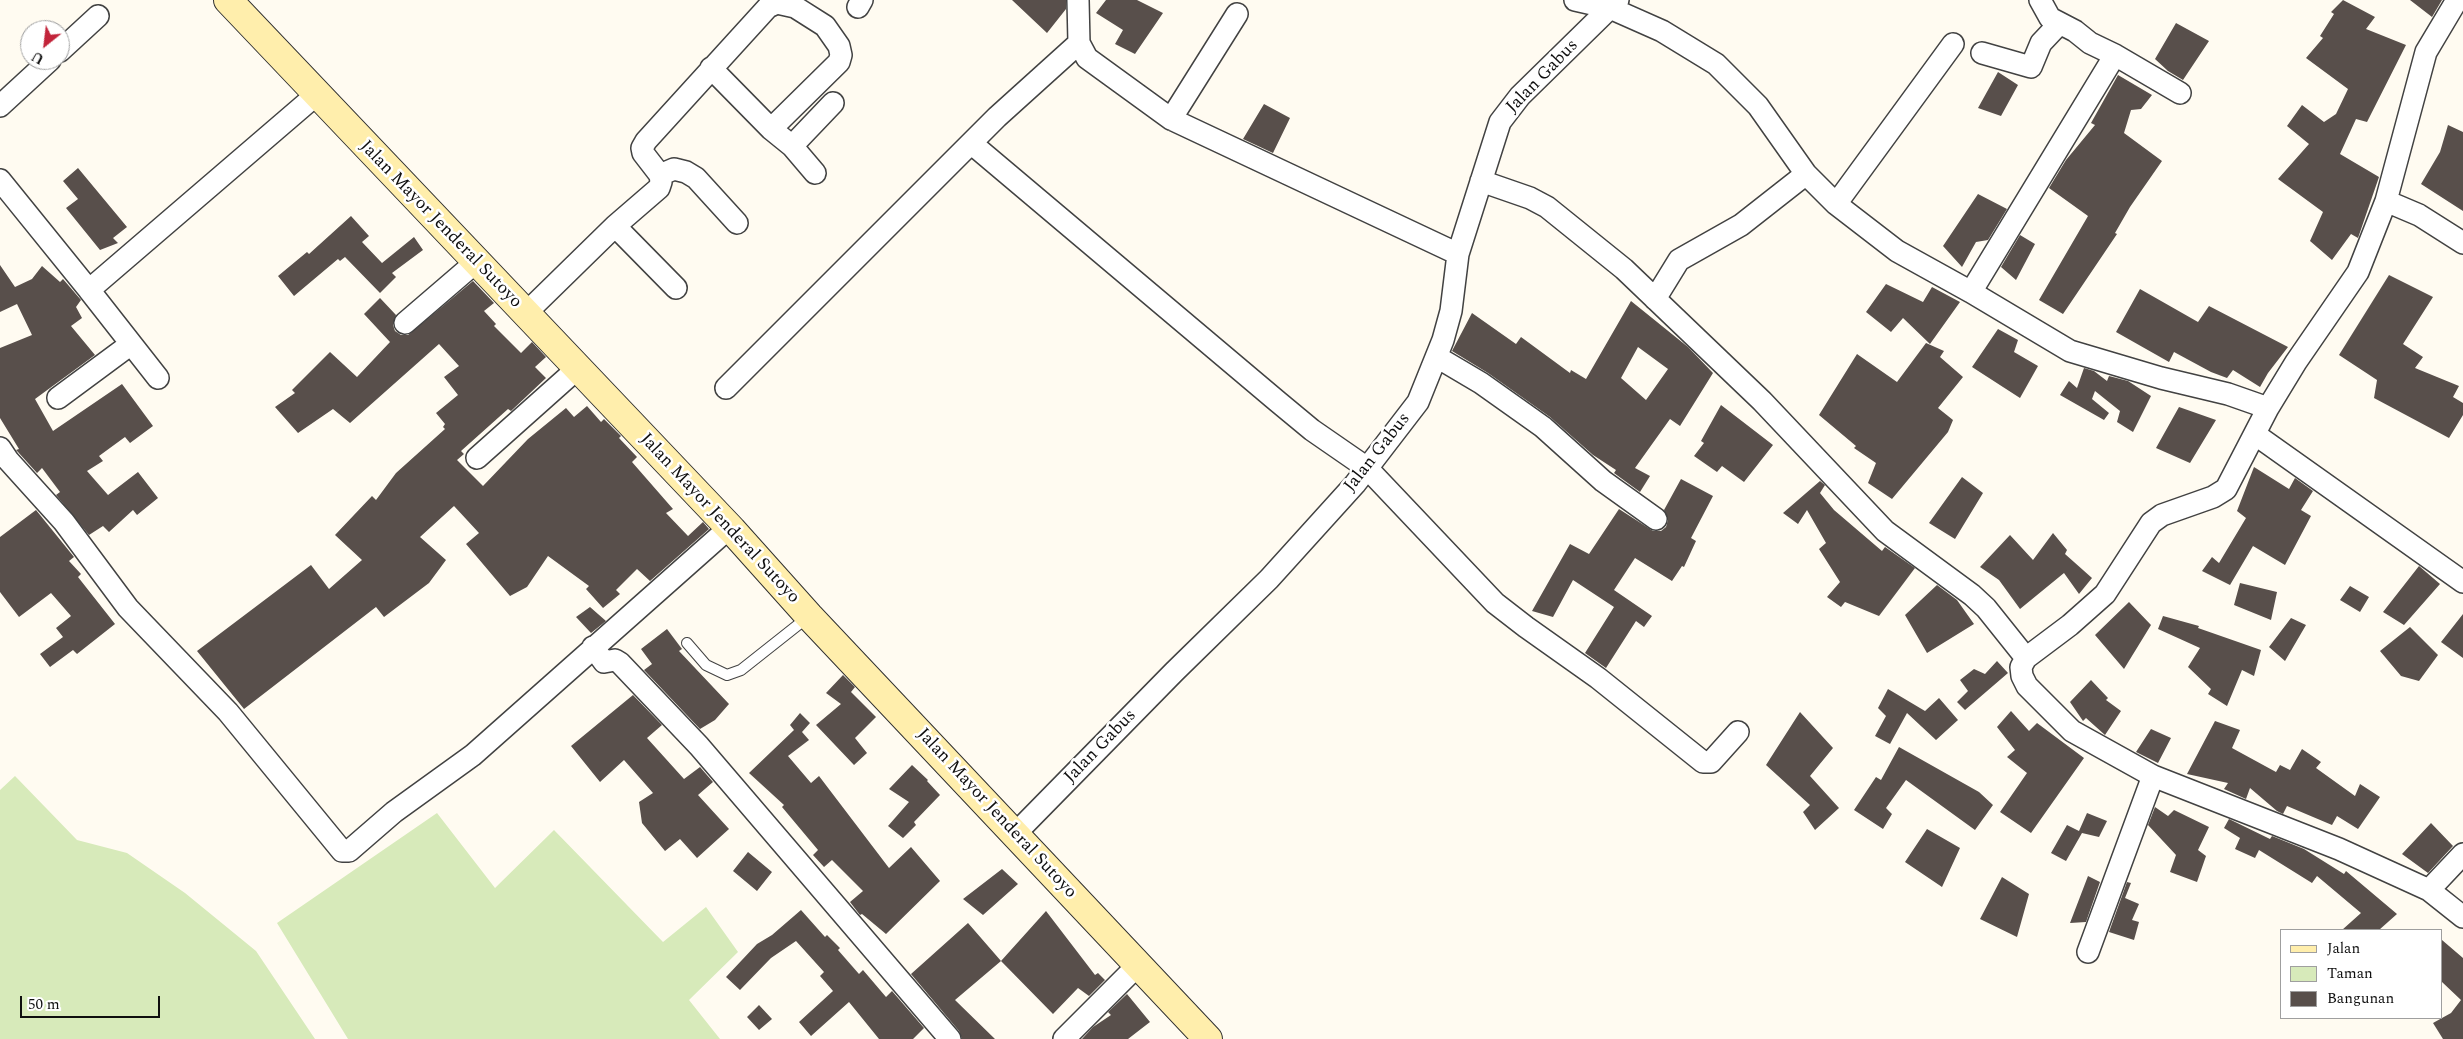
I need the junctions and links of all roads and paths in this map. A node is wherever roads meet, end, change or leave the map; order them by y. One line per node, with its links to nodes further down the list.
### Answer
1 (228, 0): 19 (main road, Jalan Mayor Jenderal Sutoyo)
2 (1078, 0): 11 (street)
3 (1575, 0): 6 (street)
4 (2040, 0): 9 (street)
5 (2457, 0): 30 (street)
6 (1614, 4): 26 (street); 28 (street, Jalan Gabus)
7 (1237, 14): 21 (street)
8 (98, 16): 10 (street)
9 (2059, 24): 13 (street); 14 (street)
10 (70, 42)
11 (1079, 42): 21 (street); 23 (street)
12 (1953, 44): 31 (street)
13 (1982, 53)
14 (2115, 55): 18 (street); 41 (street)
15 (712, 68): 17 (street); 22 (street); 27 (street)
16 (39, 70): 20 (street)
17 (814, 86): 22 (street); 24 (street)
18 (2180, 93)
19 (316, 95): 38 (main road, Jalan Mayor Jenderal Sutoyo); 40 (street)
20 (0, 106)
21 (1171, 119): 35 (street)
22 (771, 129): 24 (street)
23 (971, 143): 49 (street); 55 (street)
24 (792, 146): 25 (street)
25 (815, 173)
26 (1806, 174): 31 (street); 42 (street)
27 (660, 175): 32 (street); 34 (street)
28 (1481, 181): 33 (street, Jalan Gabus); 42 (street)
29 (1, 184): 40 (street)
30 (2386, 201): 36 (street); 51 (street)
31 (1836, 204): 41 (street)
32 (737, 223)
33 (1465, 225): 35 (street); 37 (street, Jalan Gabus)
34 (615, 226): 39 (street); 43 (street)
35 (1428, 241): 37 (street)
36 (2463, 243)
37 (1458, 254): 46 (street, Jalan Gabus)
38 (476, 262): 43 (main road, Jalan Mayor Jenderal Sutoyo); 44 (street)
39 (676, 288)
40 (89, 290): 45 (street)
41 (1971, 292): 51 (street)
42 (1655, 299): 62 (street)
43 (526, 314): 47 (main road, Jalan Mayor Jenderal Sutoyo)
44 (406, 323)
45 (131, 344): 48 (street); 50 (street)
46 (1437, 357): 55 (street, Jalan Gabus); 56 (street)
47 (578, 368): 54 (street); 57 (main road, Jalan Mayor Jenderal Sutoyo)
48 (158, 378)
49 (726, 388)
50 (58, 398)
51 (2268, 408): 52 (street)
52 (2256, 435): 58 (street); 62 (street)
53 (0, 448): 61 (street)
54 (477, 458)
55 (1361, 476): 63 (street); 65 (street, Jalan Gabus)
56 (1656, 520)
57 (735, 534): 59 (main road, Jalan Mayor Jenderal Sutoyo); 61 (street)
58 (2463, 582)
59 (809, 616): 60 (lane); 65 (main road, Jalan Mayor Jenderal Sutoyo)
60 (687, 643)
61 (598, 655): 71 (street)
62 (2026, 658): 64 (street)
63 (1738, 732)
64 (2153, 776): 67 (street); 69 (street)
65 (1015, 834): 70 (main road, Jalan Mayor Jenderal Sutoyo)
66 (2463, 854): 67 (street)
67 (2429, 890): 68 (street)
68 (2463, 917)
69 (2088, 952)
70 (1138, 965): 72 (street); 73 (main road, Jalan Mayor Jenderal Sutoyo)
71 (950, 1039)
72 (1064, 1039)
73 (1208, 1039)

